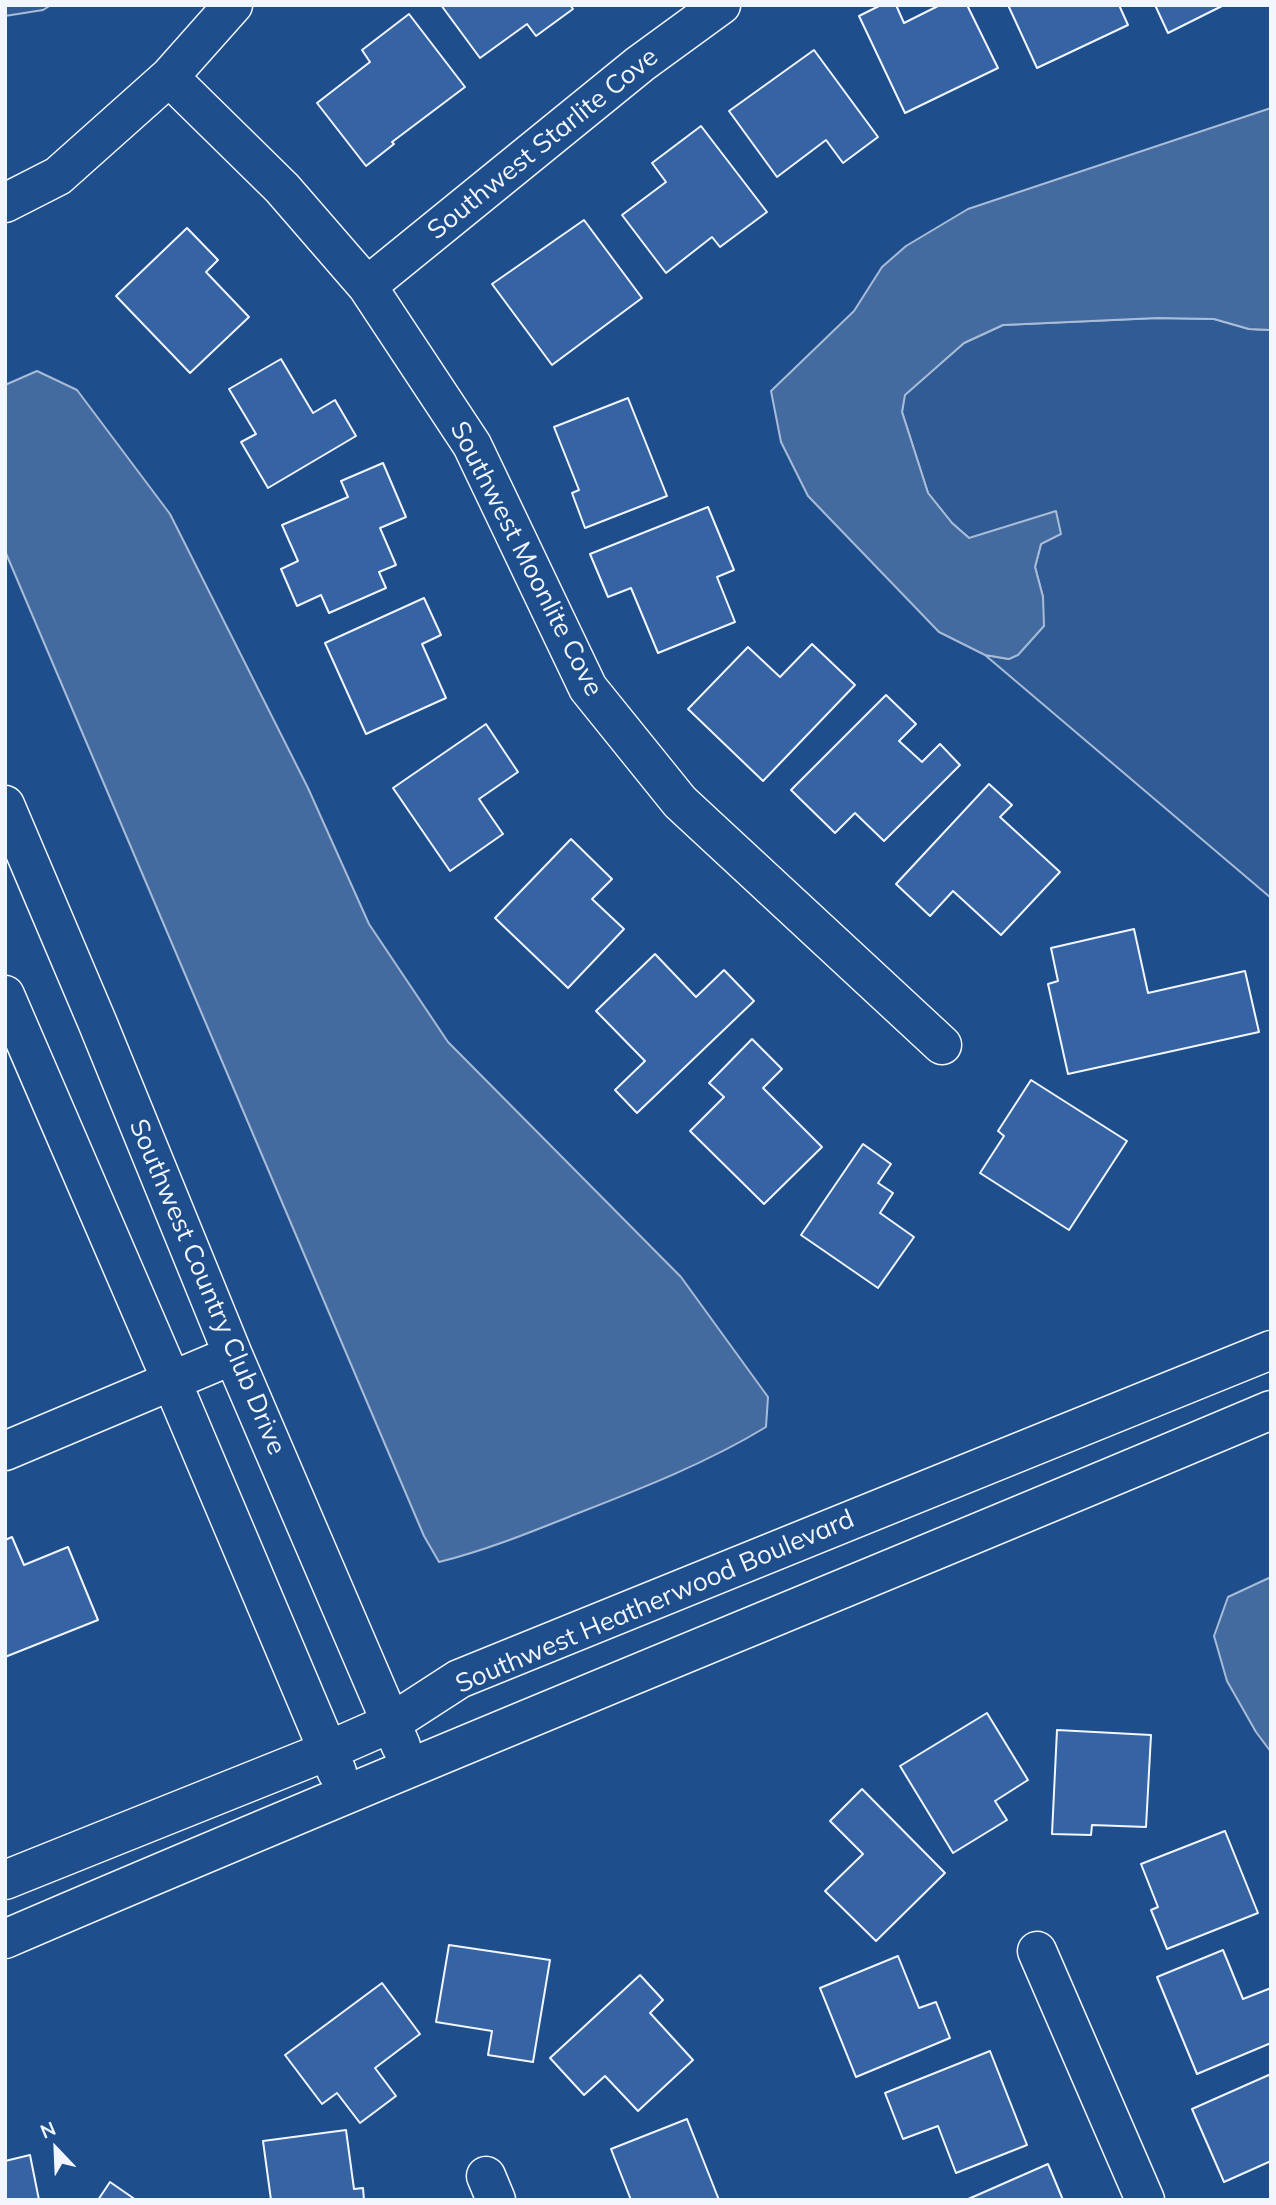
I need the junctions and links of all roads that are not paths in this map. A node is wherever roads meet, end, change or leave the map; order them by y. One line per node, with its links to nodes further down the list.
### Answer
1 (233, 5): 3 (street)
2 (721, 5): 5 (street, Southwest Starlite Cove)
3 (169, 77): 4 (street); 5 (street, Southwest Moonlite Cove)
4 (5, 203)
5 (367, 286): 8 (street, Southwest Moonlite Cove)
6 (5, 805): 10 (street, Southwest Country Club Drive)
7 (5, 995): 11 (street)
8 (942, 1045)
9 (1271, 1350): 14 (street, Southwest Heatherwood Boulevard)
10 (233, 1355): 11 (street); 14 (street, Southwest Country Club Drive)
11 (172, 1381): 13 (street); 15 (street)
12 (1271, 1410): 16 (street)
13 (5, 1451)
14 (391, 1723): 15 (street, Southwest Heatherwood Boulevard); 16 (street, Southwest Country Club Drive)
15 (327, 1751): 17 (street); 18 (street, Southwest Heatherwood Boulevard)
16 (411, 1767): 17 (street)
17 (346, 1794): 19 (street)
18 (5, 1880)
19 (5, 1939)
20 (1037, 1951): 21 (street)
21 (1145, 2200)

